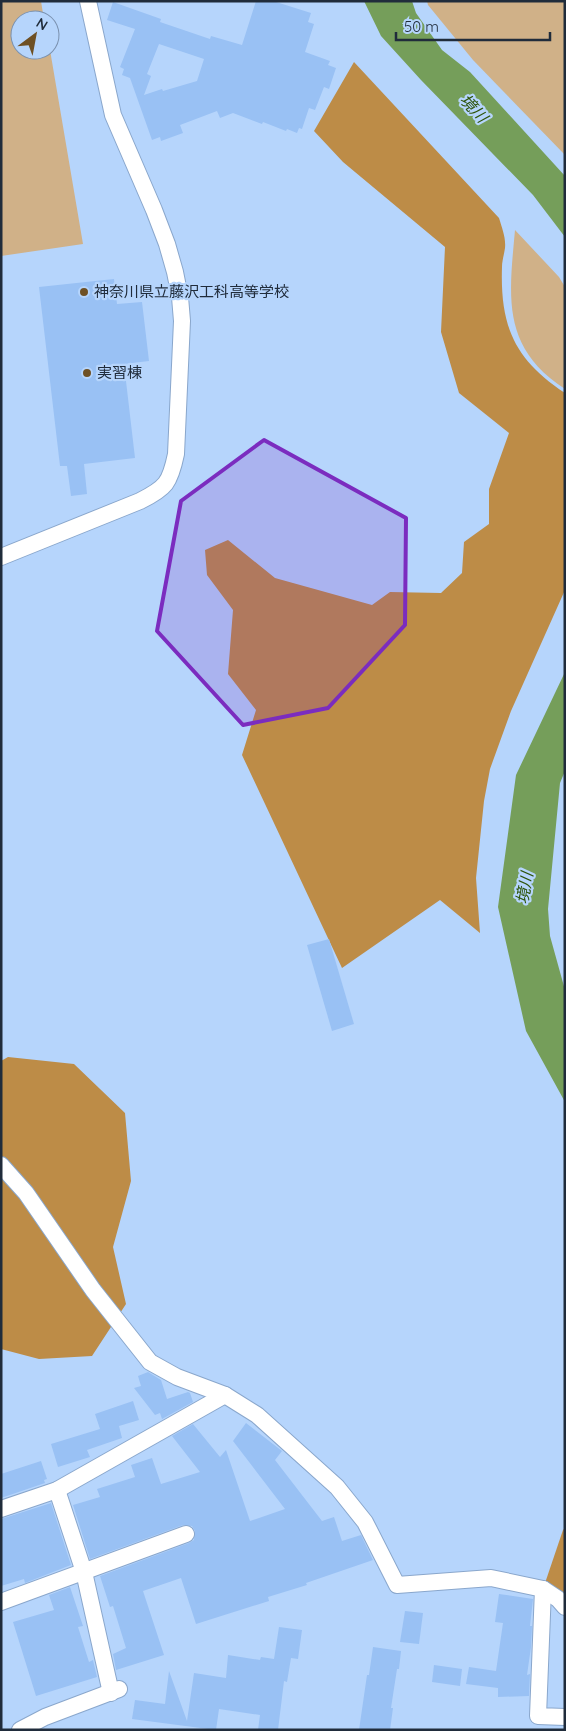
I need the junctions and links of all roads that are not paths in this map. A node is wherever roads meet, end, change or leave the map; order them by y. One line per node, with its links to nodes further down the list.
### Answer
1 (88, 1): 2 (street)
2 (1, 557)
3 (1, 1165): 4 (street)
4 (225, 1395): 5 (street); 9 (street)
5 (57, 1490): 6 (street); 8 (street)
6 (1, 1509)
7 (186, 1534): 8 (street)
8 (84, 1572): 10 (street); 13 (street)
9 (543, 1589): 11 (street); 12 (street)
10 (1, 1602)
11 (565, 1607)
12 (565, 1717)
13 (20, 1730)

